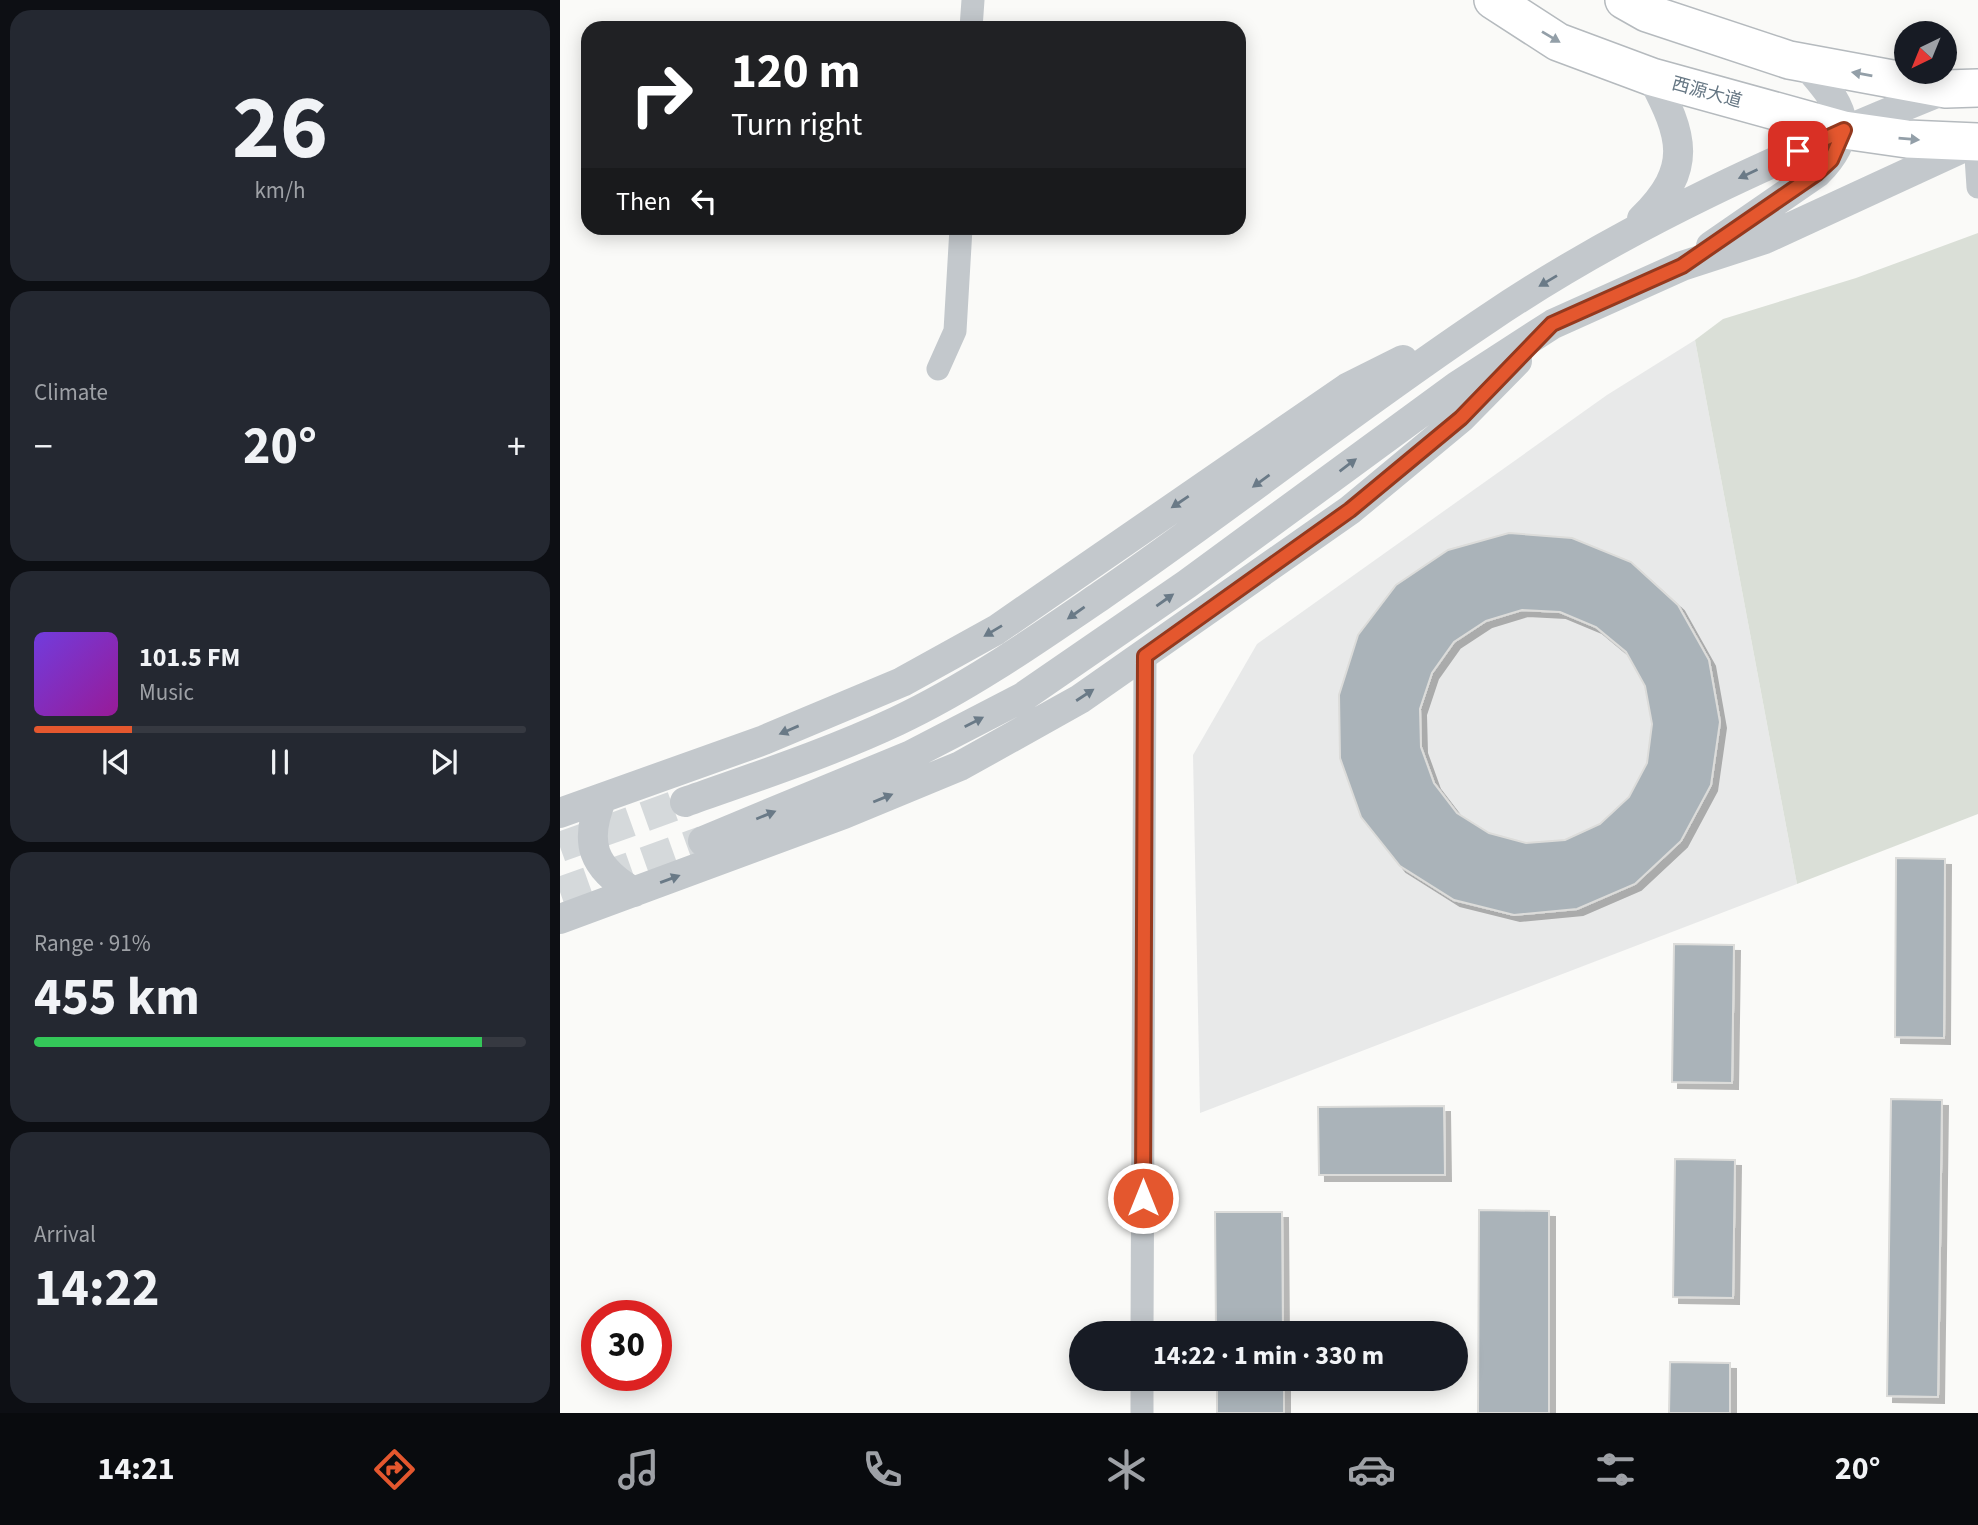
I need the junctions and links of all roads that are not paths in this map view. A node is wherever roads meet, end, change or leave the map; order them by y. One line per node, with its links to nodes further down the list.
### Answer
1 (973, 0): 4 (street)
2 (1493, 0): 6 (main road, 西源大道, one-way to 6)
3 (1624, 0): 5 (main road)
4 (972, 21)
5 (1805, 63): 7 (main road, one-way to 5); 8 (street)
6 (1652, 77): 8 (main road, 西源大道); 11 (street)
7 (1962, 88): 8 (street)
8 (1844, 130): 9 (main road, 西源大道, one-way to 9); 11 (street, one-way to 11); 13 (street)
9 (1977, 142): 10 (street); 13 (street)
10 (1978, 187)
11 (1630, 232): 14 (street, one-way to 14)
12 (961, 235): 16 (street)
13 (1682, 266): 15 (street)
14 (1491, 316): 18 (street, one-way to 18); 19 (street, one-way to 19)
15 (1552, 324): 17 (street); 21 (street, one-way to 15)
16 (938, 369)
17 (1145, 656): 22 (street, one-way to 17); 24 (street)
18 (602, 798): 20 (street); 22 (street)
19 (685, 802)
20 (560, 813)
21 (703, 841)
22 (634, 892): 23 (street)
23 (560, 919)
24 (1142, 1321)
25 (1142, 1391): 26 (street)
26 (1142, 1413)

